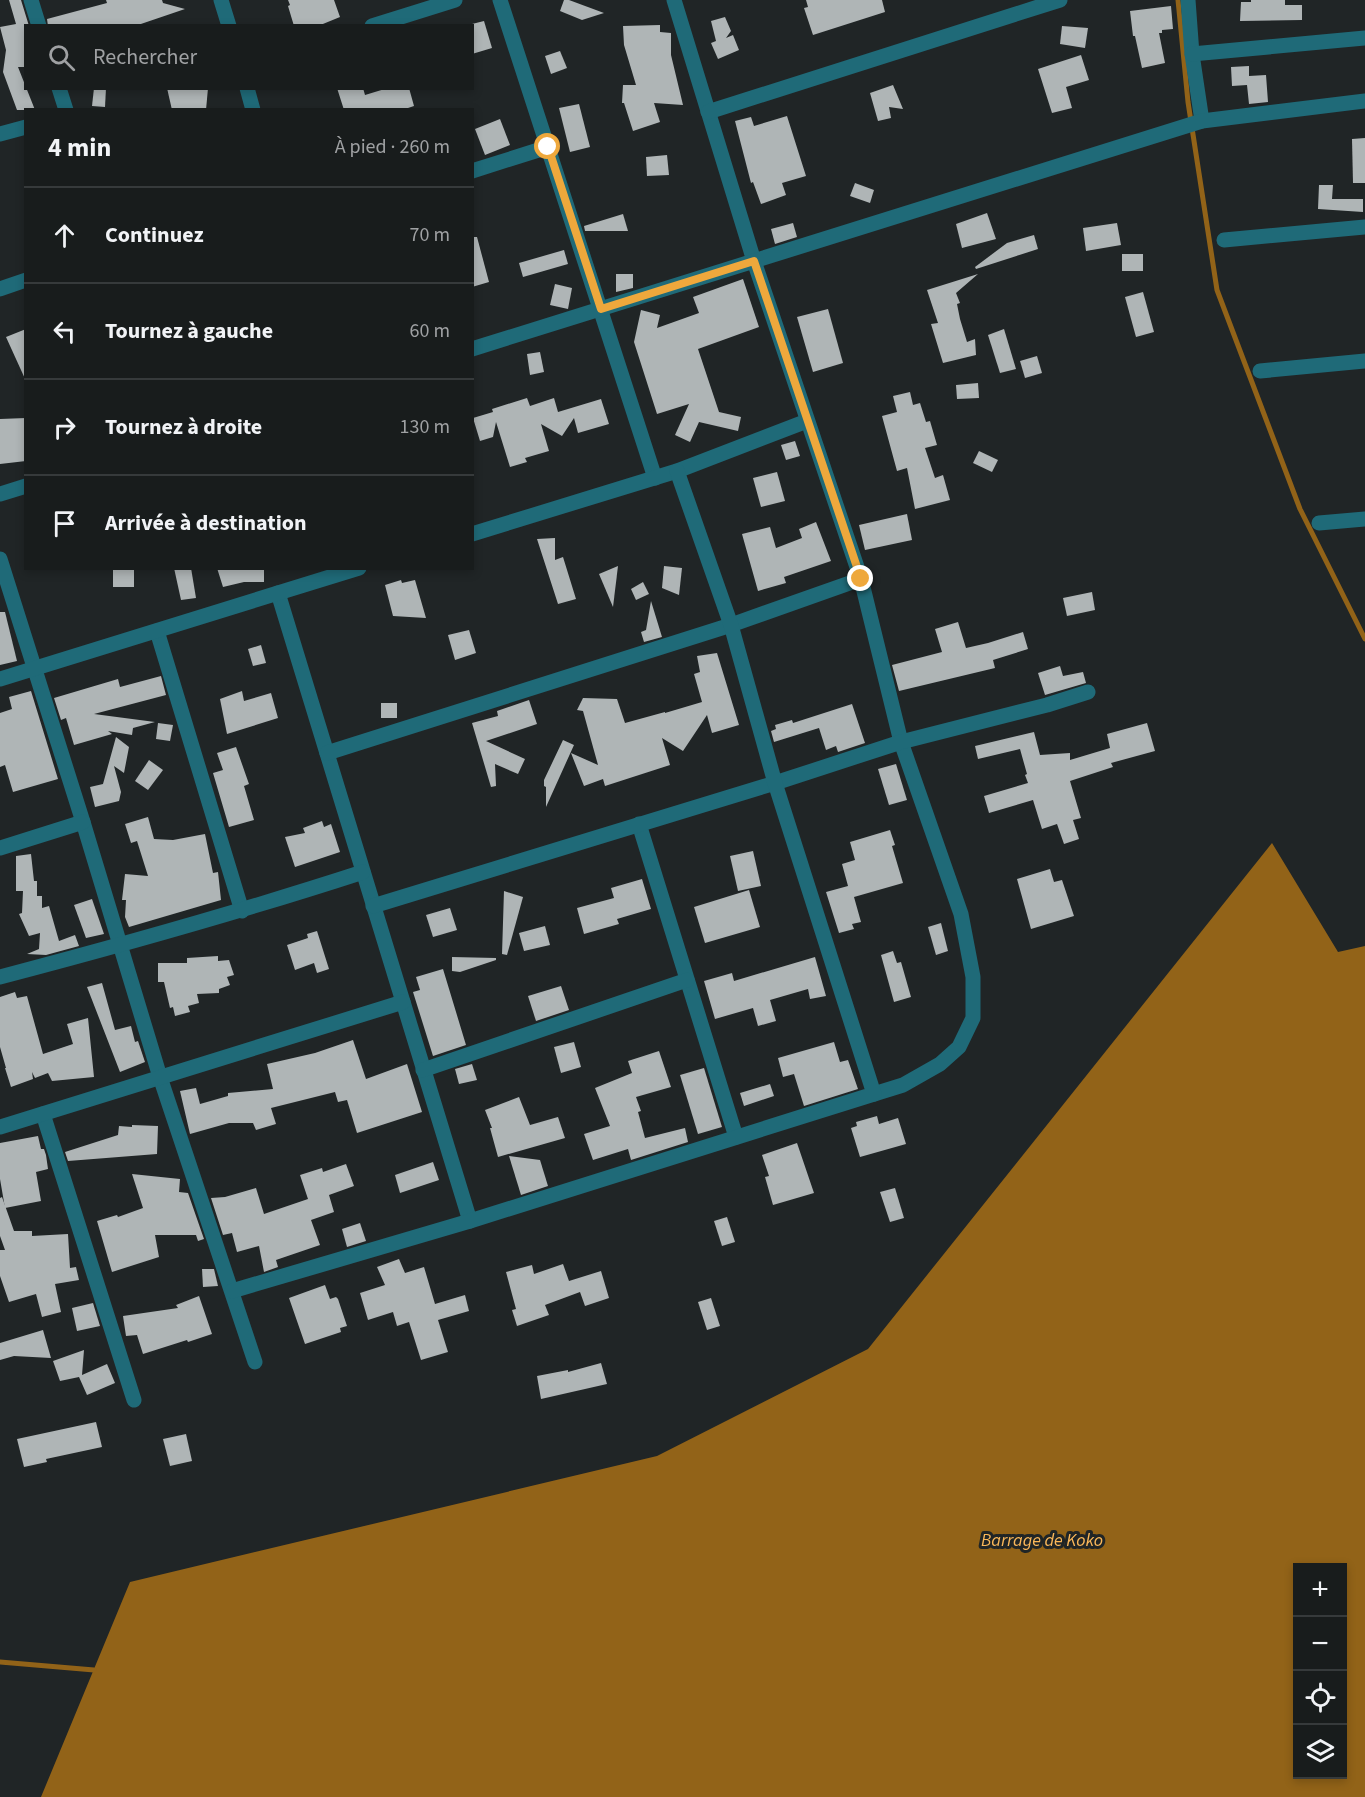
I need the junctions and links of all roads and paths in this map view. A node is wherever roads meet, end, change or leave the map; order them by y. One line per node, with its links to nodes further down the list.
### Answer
1 (31, 0): 8 (street)
2 (221, 0): 9 (street)
3 (455, 0): 10 (street)
4 (500, 0): 22 (street)
5 (674, 0): 18 (street)
6 (1060, 0): 18 (street)
7 (1188, 0): 12 (street)
8 (38, 24)
9 (228, 24)
10 (378, 24)
11 (1365, 38): 12 (street)
12 (1192, 54): 19 (street)
13 (60, 90): 16 (street)
14 (248, 90): 17 (street)
15 (1365, 101): 19 (street)
16 (65, 108)
17 (252, 108)
18 (708, 112): 26 (street)
19 (1202, 121): 26 (street)
20 (24, 128): 21 (street)
21 (0, 134)
22 (548, 147): 23 (street); 29 (street)
23 (474, 170)
24 (1365, 227): 25 (street)
25 (1224, 240)
26 (754, 261): 29 (street); 33 (street)
27 (24, 281): 28 (street)
28 (0, 289)
29 (601, 309): 30 (street); 35 (street)
30 (474, 348)
31 (1365, 361): 32 (street)
32 (1260, 372)
33 (807, 421): 34 (street); 43 (street)
34 (677, 471): 35 (street); 45 (street)
35 (655, 478): 40 (street)
36 (24, 487): 37 (street)
37 (0, 494)
38 (1365, 519): 39 (street)
39 (1319, 524)
40 (474, 533)
41 (0, 560): 47 (street)
42 (353, 570): 44 (street)
43 (861, 579): 45 (street); 50 (street)
44 (278, 593): 46 (street); 51 (street)
45 (731, 625): 51 (street); 52 (street)
46 (156, 631): 47 (street); 58 (street)
47 (34, 669): 48 (street); 53 (street)
48 (0, 679)
49 (1088, 692): 50 (street)
50 (901, 742): 52 (street); 65 (street)
51 (327, 753): 56 (street)
52 (775, 783): 54 (street); 65 (street)
53 (83, 822): 55 (street); 59 (street)
54 (639, 824): 57 (street); 61 (street)
55 (0, 848)
56 (363, 872): 57 (street); 58 (street)
57 (374, 906): 62 (street)
58 (242, 911): 59 (street)
59 (119, 946): 60 (street); 64 (street)
60 (0, 977)
61 (687, 980): 63 (street); 68 (street)
62 (403, 1002): 63 (street); 64 (street)
63 (423, 1070): 69 (street)
64 (160, 1077): 66 (street); 70 (street)
65 (874, 1094): 68 (street)
66 (43, 1114): 67 (street); 72 (street)
67 (1, 1123)
68 (736, 1137): 69 (street)
69 (470, 1221): 70 (street)
70 (232, 1291): 71 (street)
71 (255, 1362)
72 (134, 1400)

